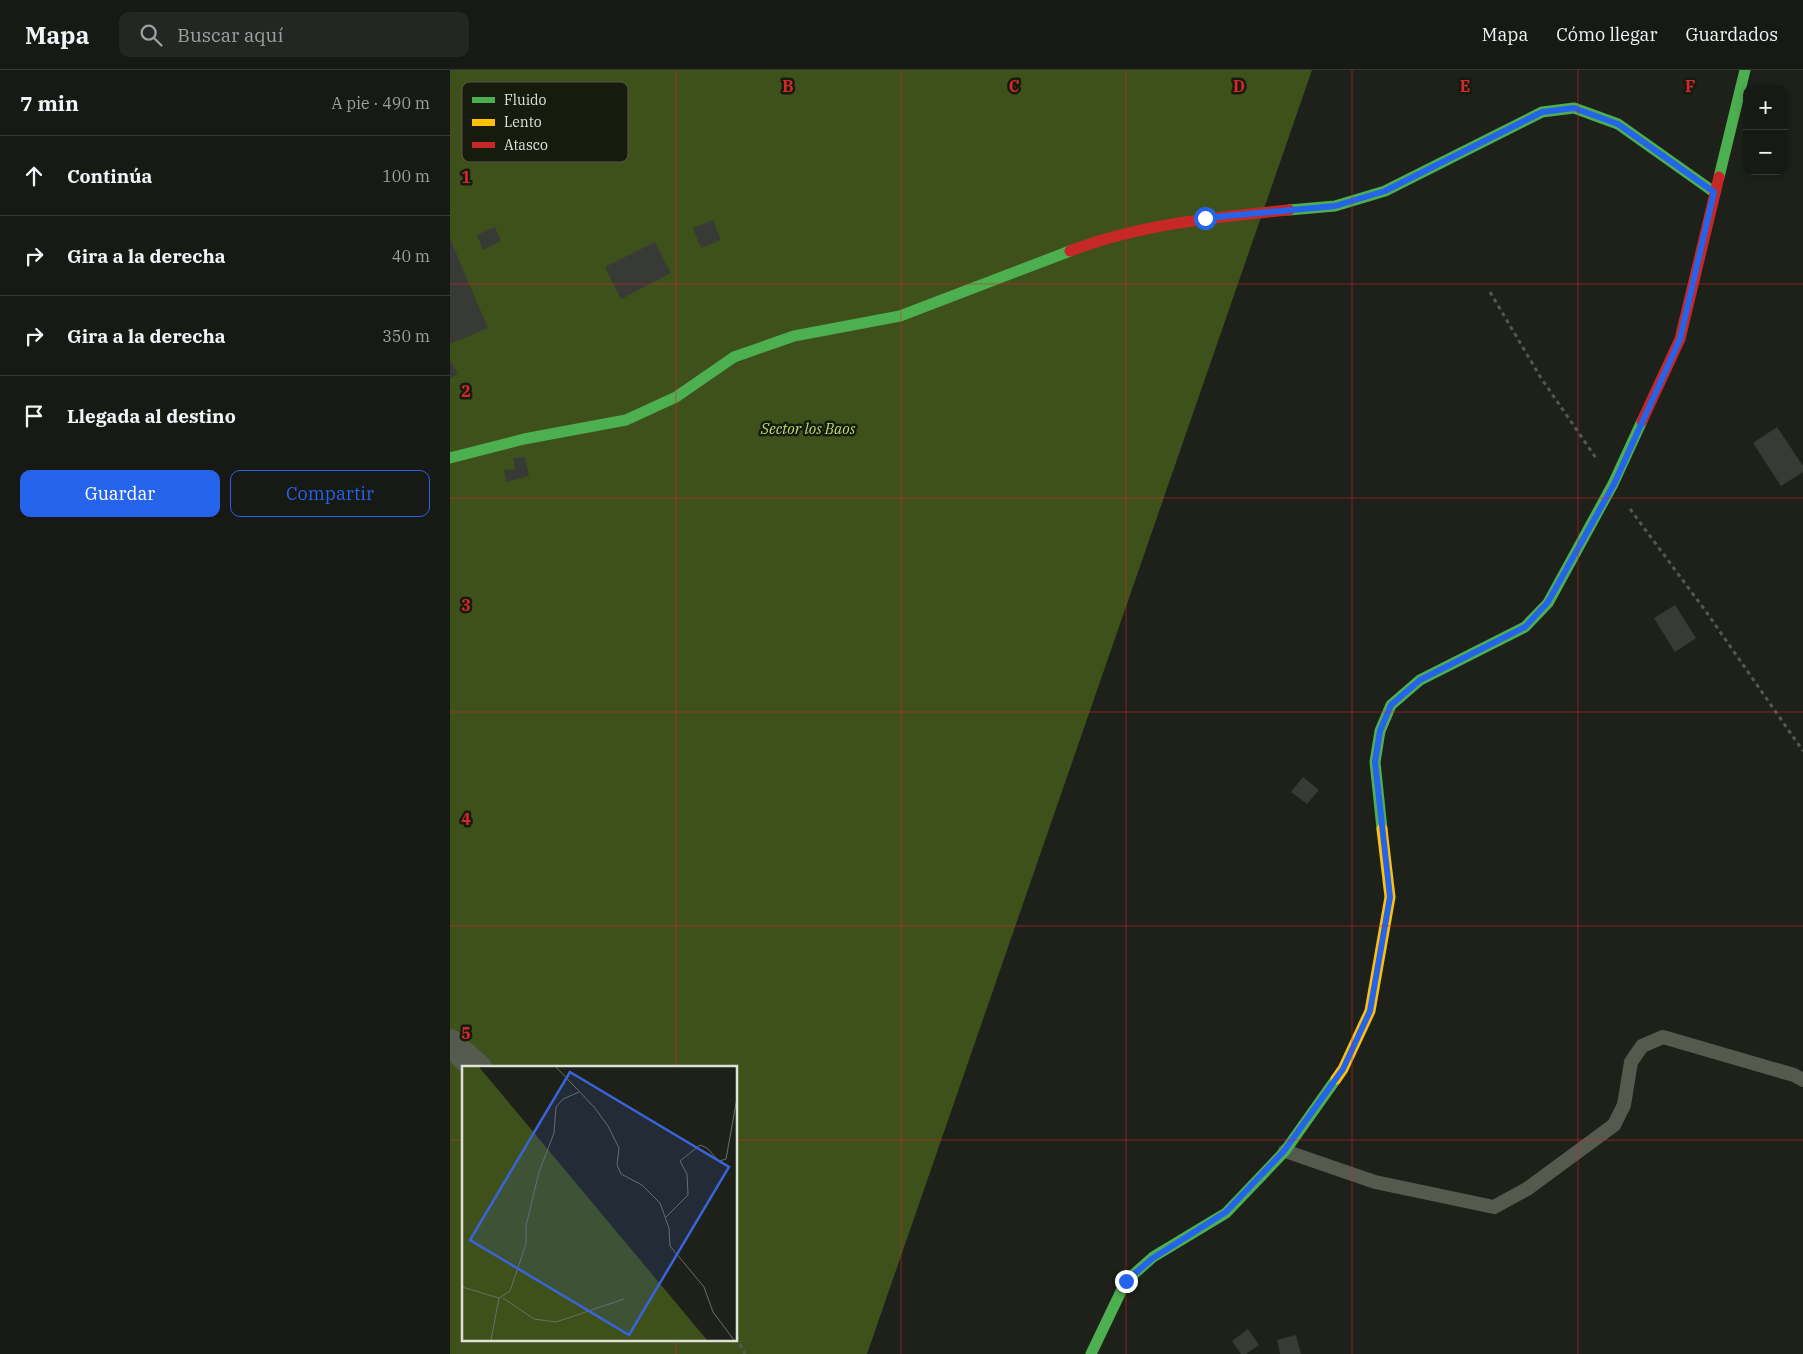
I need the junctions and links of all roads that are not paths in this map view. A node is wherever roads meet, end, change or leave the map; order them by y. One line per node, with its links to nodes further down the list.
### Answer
1 (1745, 70): 2 (street)
2 (1714, 192): 3 (street); 7 (street)
3 (450, 458)
4 (450, 1043): 5 (street)
5 (476, 1066)
6 (1803, 1080): 7 (lane)
7 (1284, 1151): 8 (street)
8 (1091, 1354)

